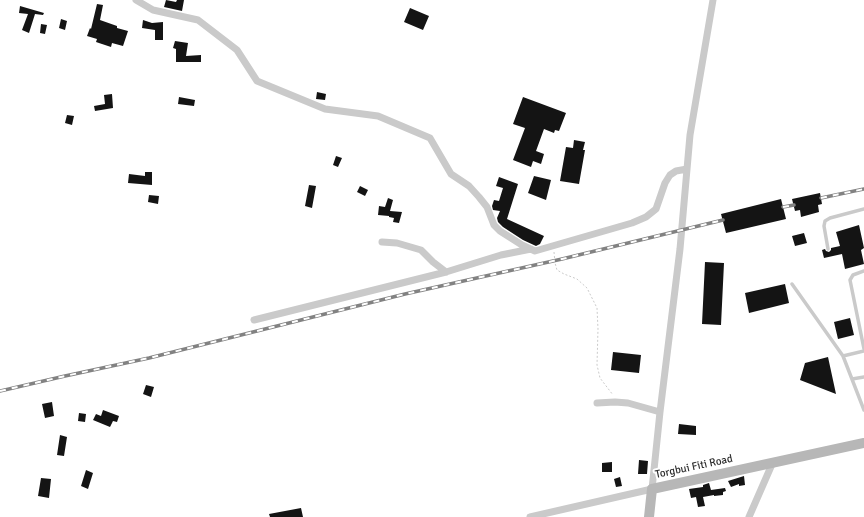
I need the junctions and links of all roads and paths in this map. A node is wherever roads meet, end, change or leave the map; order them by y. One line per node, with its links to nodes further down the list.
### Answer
1 (136, 0): 7 (street)
2 (713, 0): 3 (street)
3 (687, 169): 6 (street); 20 (street)
4 (864, 209): 8 (lane)
5 (382, 242): 10 (street)
6 (554, 246): 7 (street); 17 (path)
7 (532, 249): 10 (street)
8 (828, 249)
9 (864, 271): 13 (lane)
10 (446, 272): 12 (street)
11 (792, 284): 14 (lane)
12 (254, 320)
13 (864, 350): 14 (lane)
14 (843, 356): 16 (lane)
15 (864, 377): 16 (lane)
16 (852, 380): 19 (lane)
17 (615, 402): 18 (street); 20 (street)
18 (597, 403)
19 (864, 410)
20 (660, 412): 23 (street)
21 (864, 443): 22 (street, Torgbui Fiti Road)
22 (773, 462): 23 (street, Torgbui Fiti Road); 26 (street)
23 (652, 489): 24 (street, Torgbui Fiti Road); 25 (street)
24 (530, 517)
25 (649, 517)
26 (749, 517)

